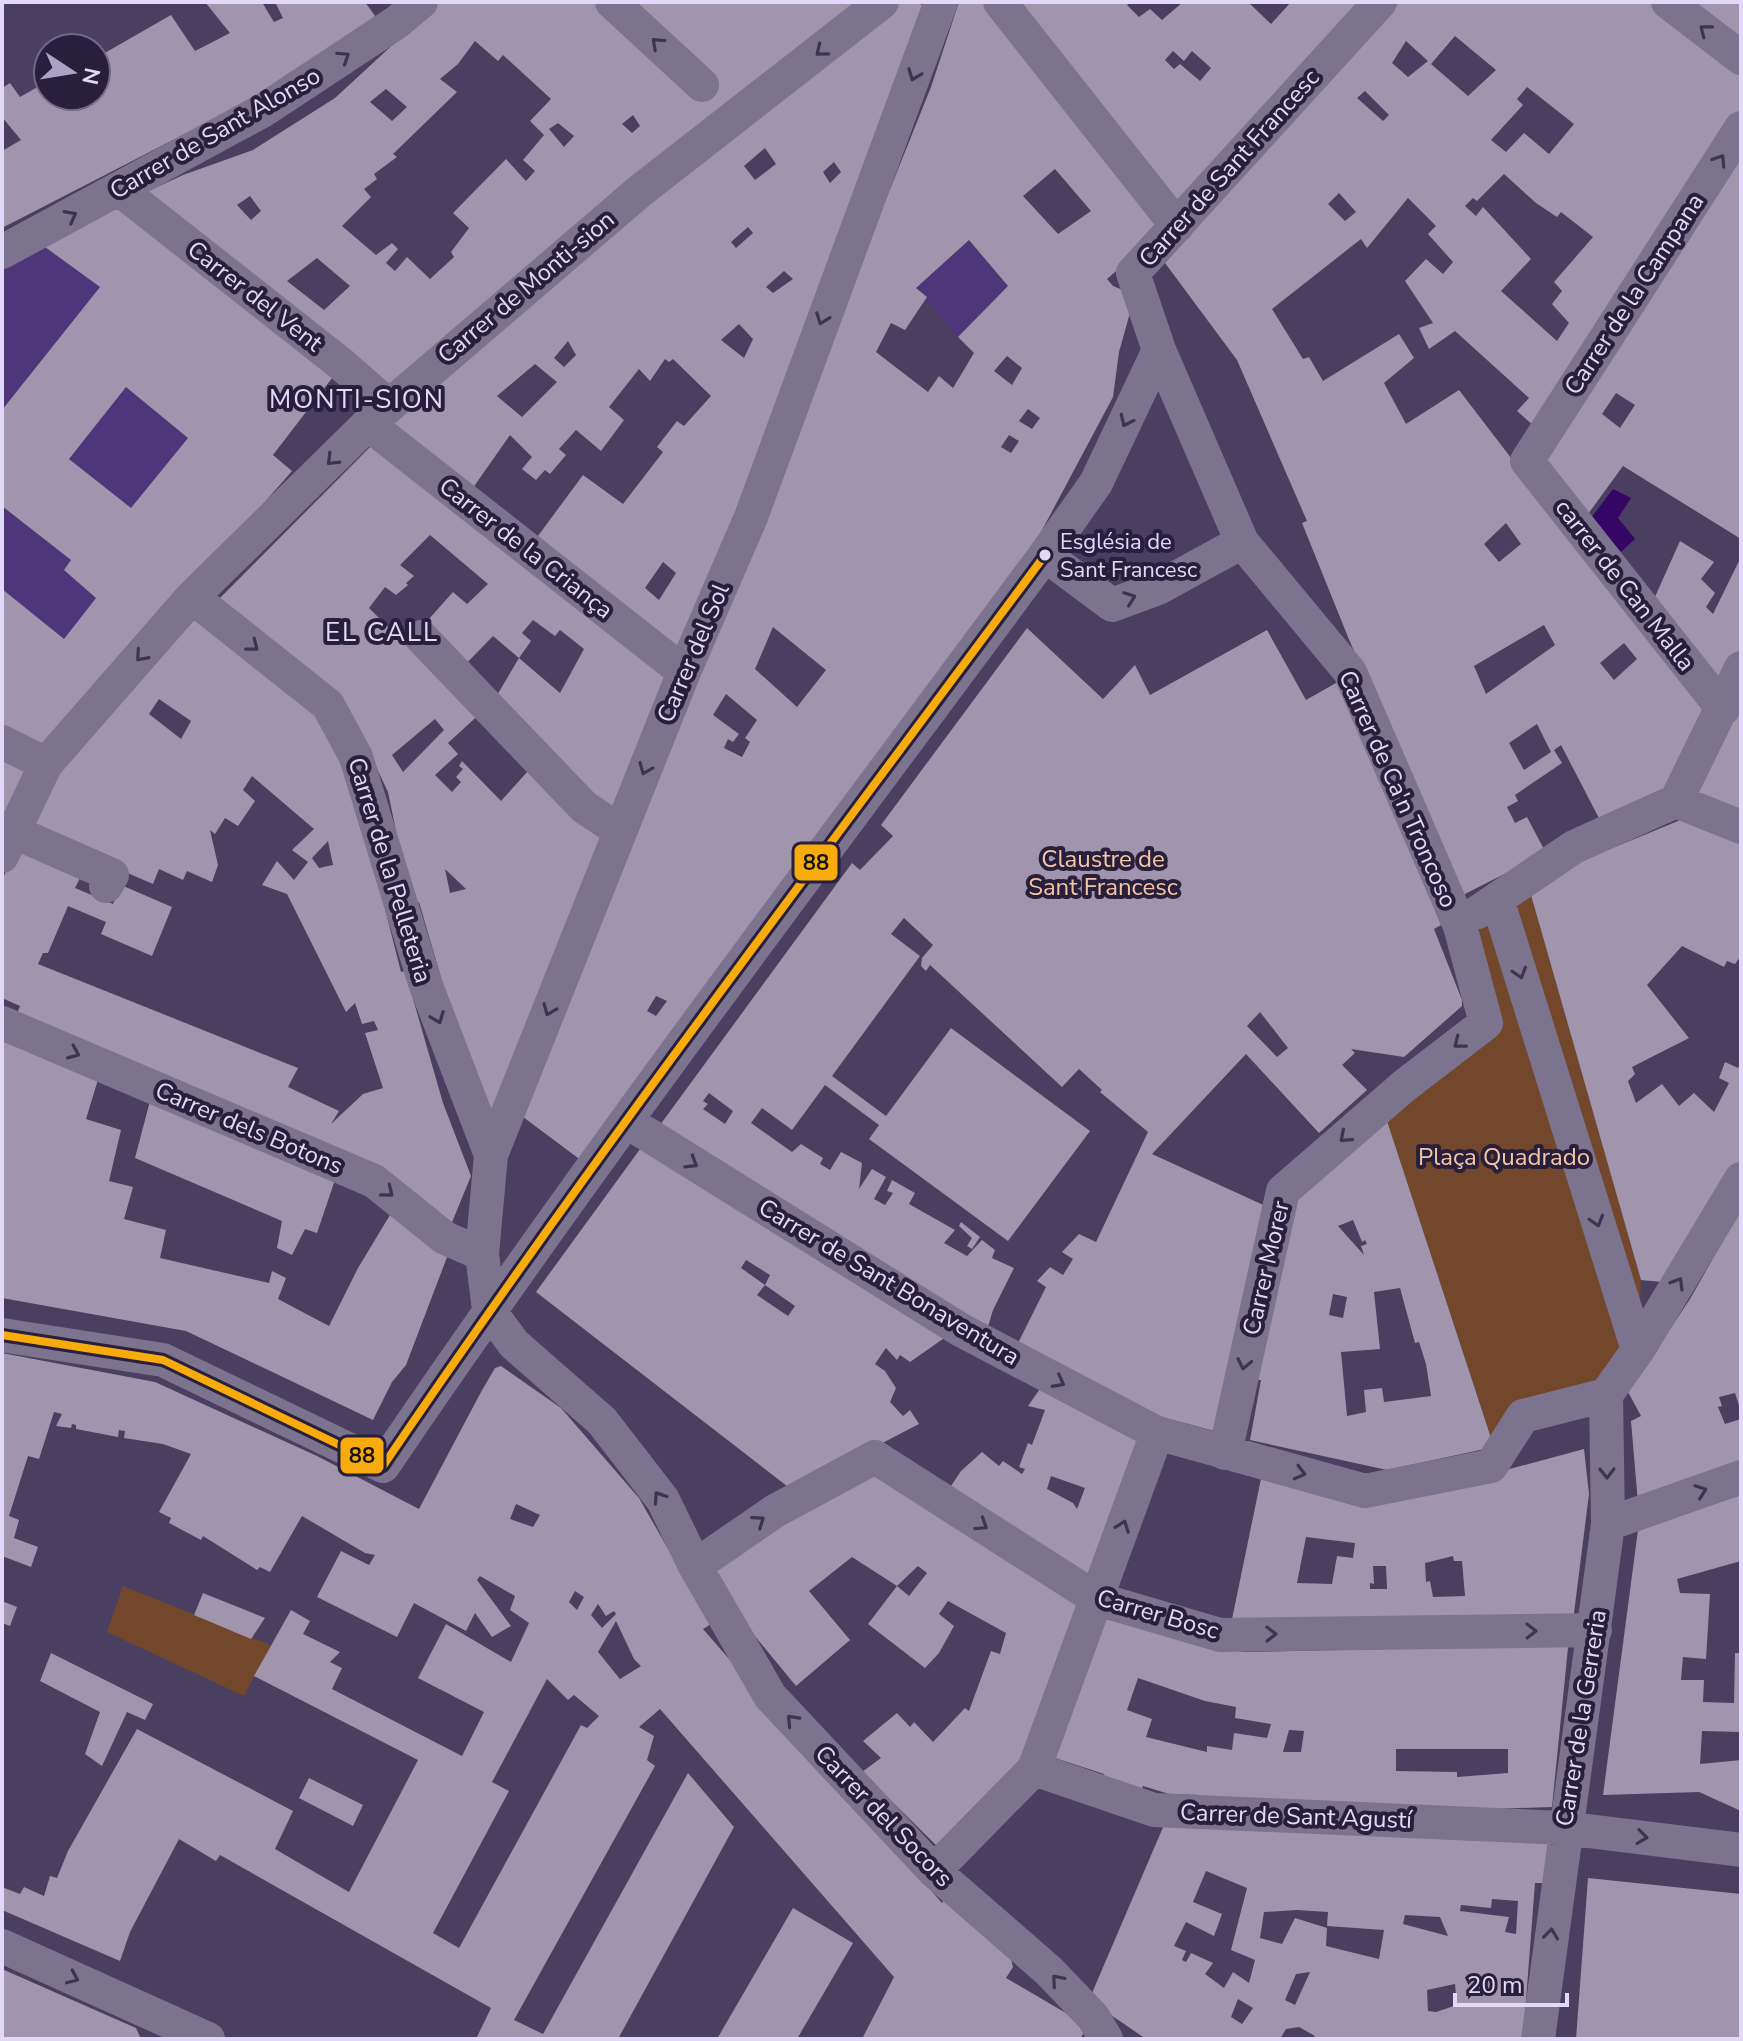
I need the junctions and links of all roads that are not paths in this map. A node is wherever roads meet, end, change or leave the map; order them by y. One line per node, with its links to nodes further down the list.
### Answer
1 (612, 2): 9 (street, one-way to 1)
2 (882, 2): 15 (street, Carrer de Monti-sion, one-way to 15)
3 (941, 2): 22 (street, Carrer del Sol, one-way to 22)
4 (1000, 2): 12 (street)
5 (1380, 2): 12 (street, Carrer de Sant Francesc)
6 (1668, 2): 8 (street, one-way to 6)
7 (400, 9): 11 (street, Carrer de Sant Alonso, one-way to 7)
8 (1741, 58)
9 (702, 85)
10 (1741, 128): 16 (street, Carrer de la Campana, one-way to 10)
11 (120, 190): 13 (street, Carrer de Sant Alonso, one-way to 11); 15 (street, Carrer del Vent)
12 (1177, 226): 14 (street, Carrer de Sant Francesc)
13 (2, 252)
14 (1159, 350): 17 (street, Carrer de Ca'n Troncoso); 18 (street, one-way to 18)
15 (378, 414): 19 (street, Carrer de Monti-sion, one-way to 19); 22 (street, Carrer de la Criança)
16 (1527, 461): 23 (street, carrer de Can Malla)
17 (1242, 542): 18 (street, one-way to 17); 32 (street, Carrer de Ca'n Troncoso)
18 (1045, 555): 35 (street)
19 (192, 597): 25 (street, Carrer de Monti-sion, one-way to 25); 36 (street, Carrer de la Pelleteria, one-way to 36)
20 (421, 637): 28 (street)
21 (1741, 668): 23 (street)
22 (684, 672): 28 (street, Carrer del Sol, one-way to 28)
23 (1723, 709): 26 (street)
24 (2, 742): 25 (street)
25 (46, 764): 29 (street, Carrer de Monti-sion)
26 (1676, 801): 27 (street); 31 (street)
27 (1741, 827)
28 (620, 831): 36 (street, Carrer del Sol, one-way to 36)
29 (8, 844): 30 (street)
30 (106, 886)
31 (1497, 899): 32 (street); 41 (street, one-way to 41)
32 (1460, 926): 34 (street, Carrer de Ca'n Troncoso, one-way to 34)
33 (2, 1023): 38 (street, Carrer dels Botons, one-way to 38)
34 (1404, 1086): 44 (street, Carrer Morer, one-way to 44)
35 (626, 1121): 39 (street); 43 (street, Carrer de Sant Bonaventura, one-way to 43)
36 (491, 1155): 38 (street, Carrer del Sol)
37 (1741, 1179): 41 (street, one-way to 37)
38 (482, 1254): 39 (street, Carrer del Sol)
39 (489, 1310): 40 (street); 47 (street, Carrer del Socors, one-way to 39)
40 (2, 1335)
41 (1638, 1350): 42 (street)
42 (1606, 1395): 44 (street, Carrer de Sant Bonaventura, one-way to 42); 46 (street, Carrer de la Gerreria, one-way to 46)
43 (1157, 1433): 44 (street, Carrer de Sant Bonaventura); 48 (street, one-way to 43)
44 (1225, 1453)
45 (1741, 1477): 46 (street, one-way to 45)
46 (1608, 1524): 49 (street, Carrer de la Gerreria)
47 (695, 1566): 48 (street, Carrer Bosc, one-way to 48); 53 (street, Carrer del Socors, one-way to 47)
48 (1097, 1599): 49 (street, Carrer Bosc, one-way to 49); 50 (street)
49 (1595, 1630): 51 (street, Carrer de la Gerreria)
50 (1034, 1769): 51 (street, Carrer de Sant Agustí); 53 (street)
51 (1564, 1828): 52 (street, Carrer de Sant Agustí, one-way to 52); 57 (street, Carrer de la Gerreria, one-way to 51)
52 (1741, 1850)
53 (934, 1871): 56 (street, Carrer del Socors, one-way to 53)
54 (2, 1946): 55 (street, one-way to 55)
55 (207, 2039)
56 (1106, 2039)
57 (1538, 2039)

